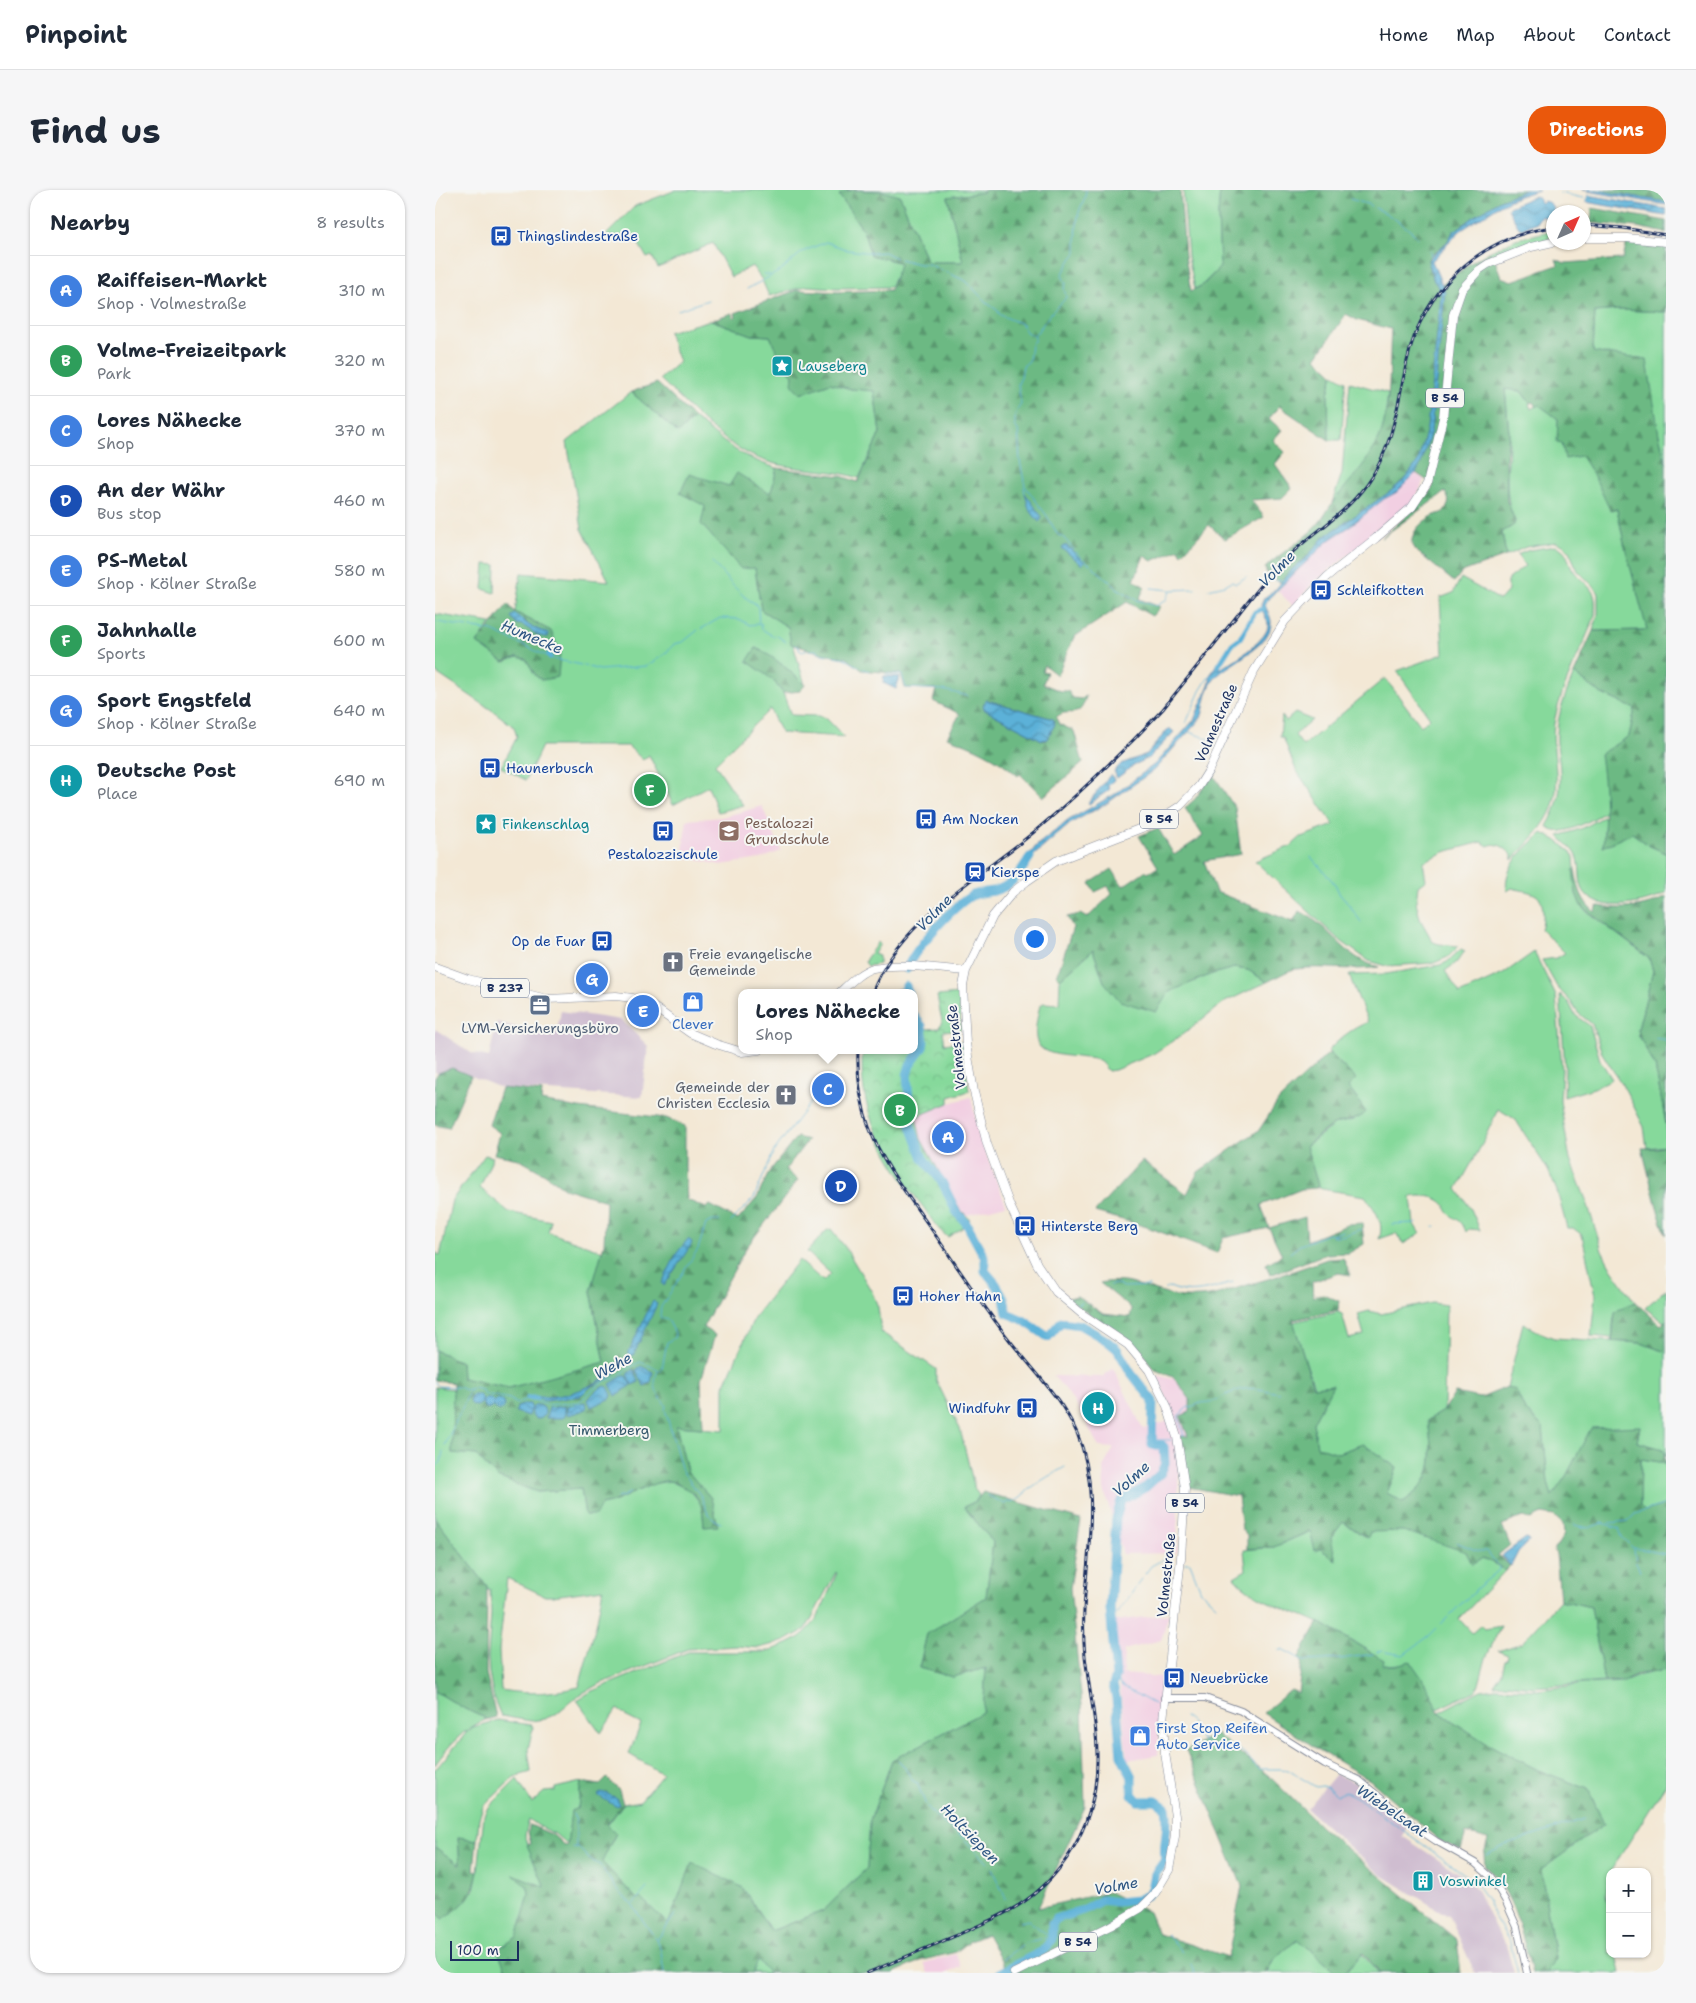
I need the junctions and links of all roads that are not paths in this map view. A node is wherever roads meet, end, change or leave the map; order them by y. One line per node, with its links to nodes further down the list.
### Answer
1 (1591, 238): 2 (main road)
2 (1666, 242)
3 (1546, 244): 5 (main road, Volmestraße / B 54)
4 (435, 967): 7 (main road, B 237)
5 (966, 972): 6 (main road); 8 (main road, Volmestraße / B 54)
6 (844, 989)
7 (738, 1051)
8 (1164, 1698): 9 (main road, Volmestraße / B 54); 10 (main road)
9 (1014, 1973)
10 (1527, 1973)

